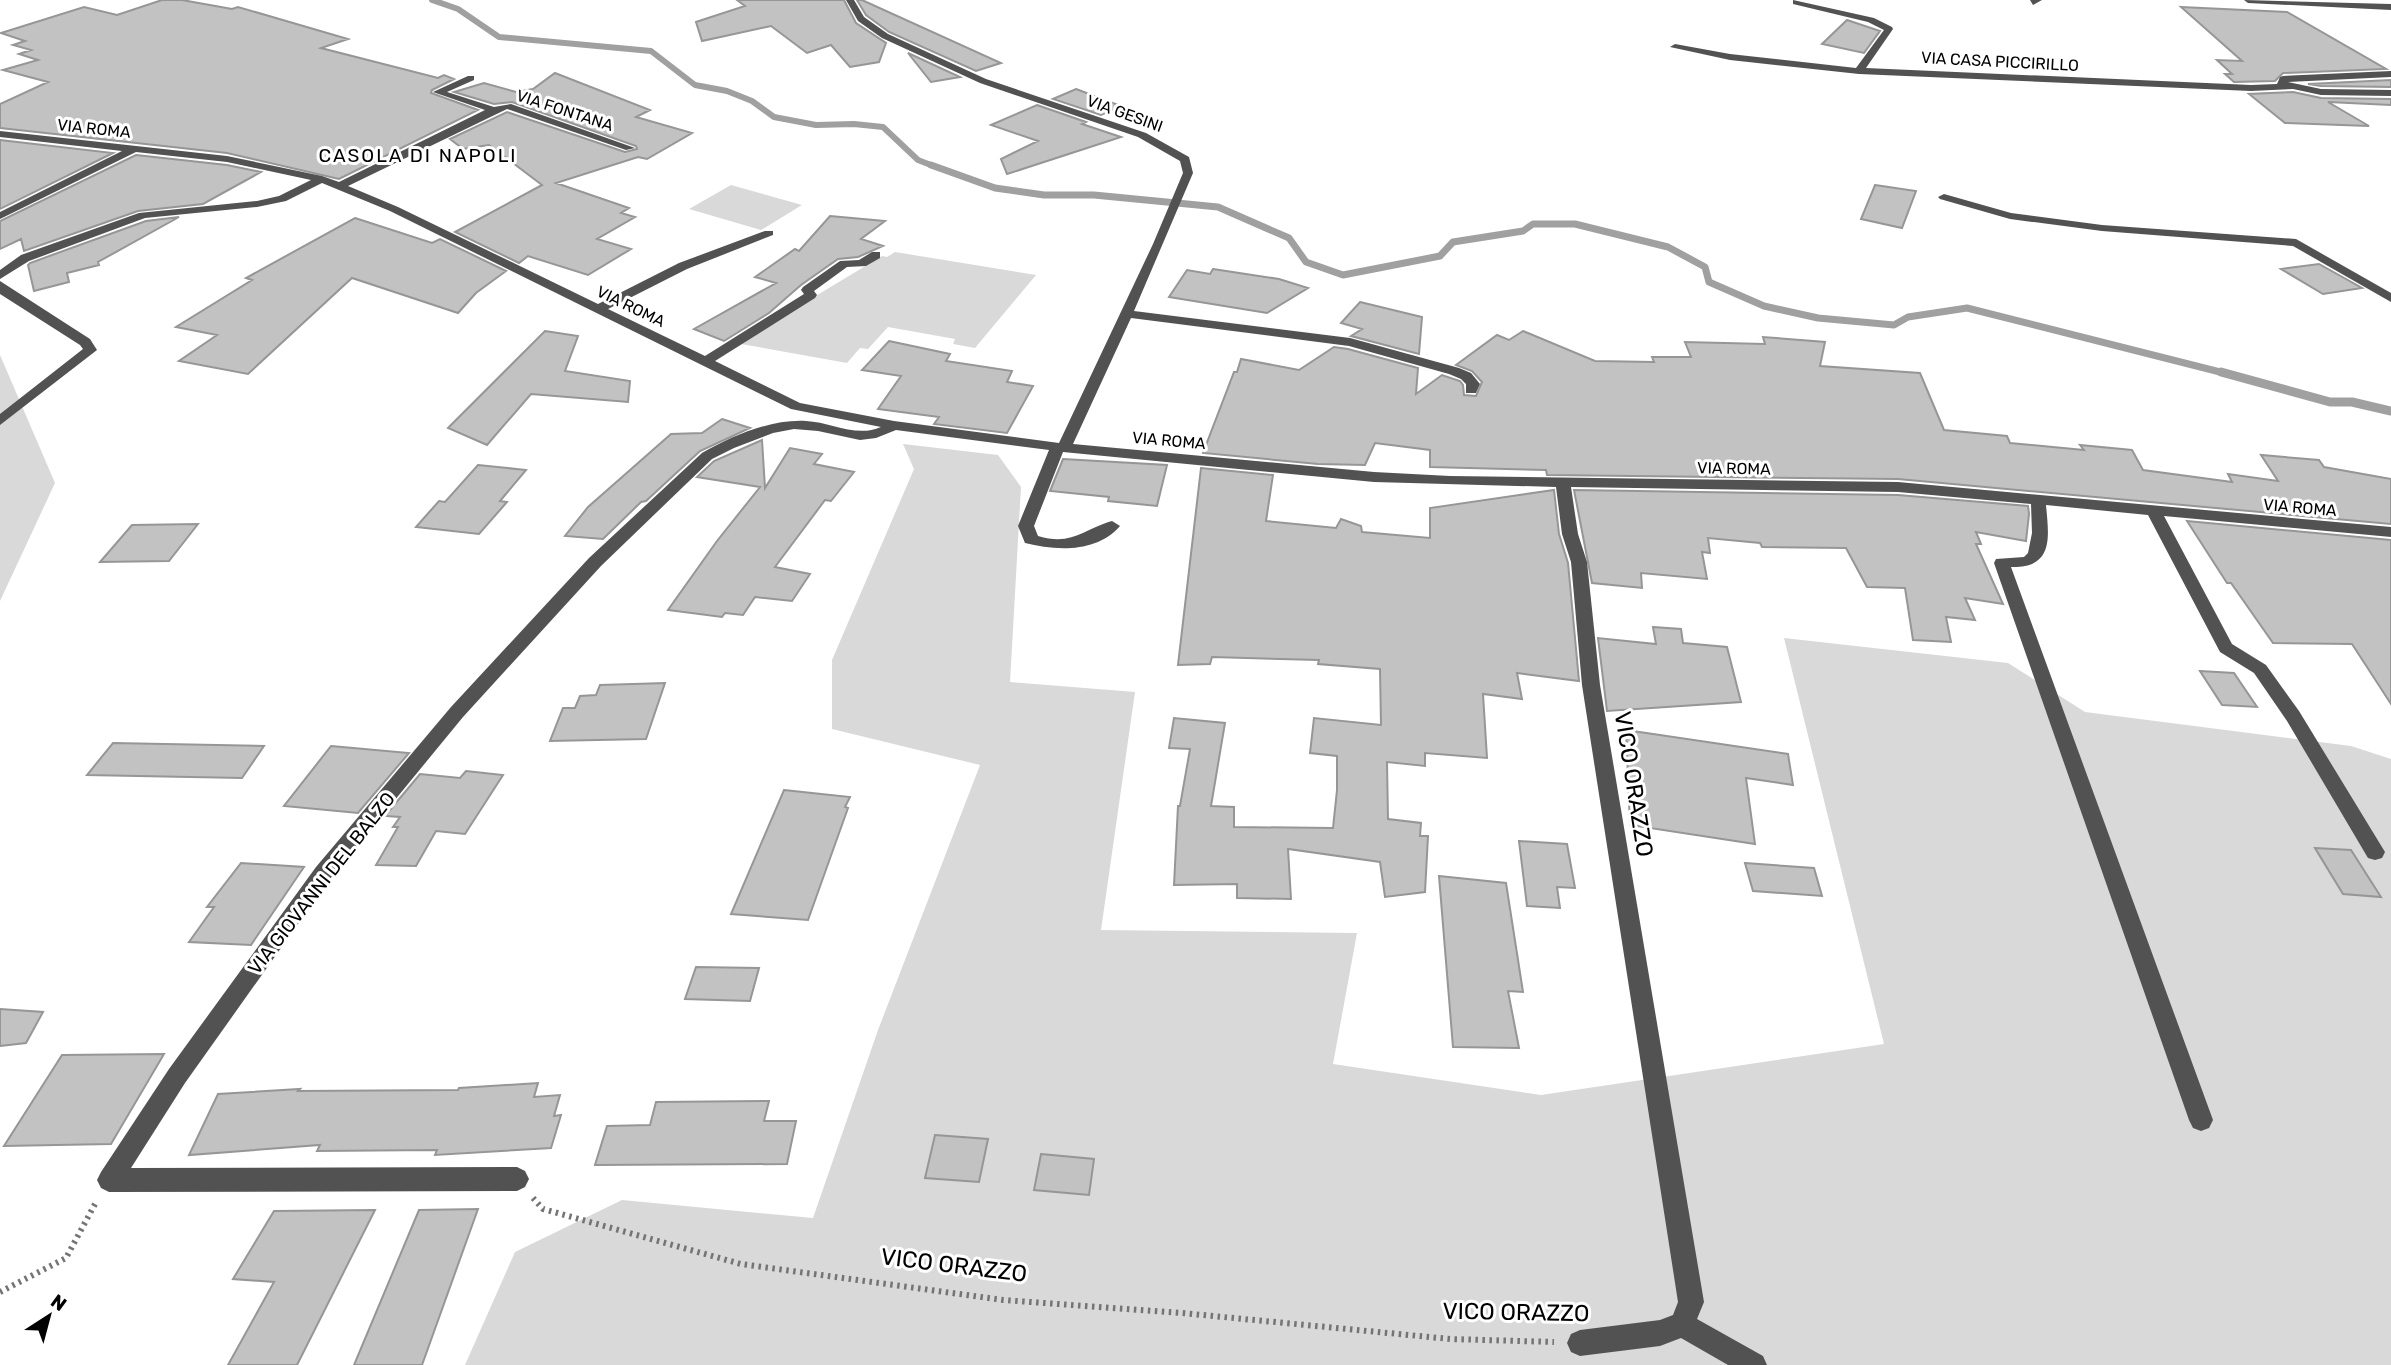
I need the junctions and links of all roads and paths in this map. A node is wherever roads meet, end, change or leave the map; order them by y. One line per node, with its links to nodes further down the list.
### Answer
1 (850, 0): 25 (street, VIA GESINI)
2 (2248, 0): 4 (street)
3 (1796, 2): 6 (street)
4 (2391, 7)
5 (1675, 47): 6 (street, VIA CASA PICCIRILLO)
6 (1859, 71): 9 (street, VIA CASA PICCIRILLO)
7 (2391, 74): 9 (street)
8 (471, 78): 11 (street)
9 (2290, 87): 10 (street, VIA CASA PICCIRILLO)
10 (2391, 93)
11 (494, 110): 13 (street, VIA FONTANA); 16 (street, VIA FONTANA)
12 (0, 134): 14 (street, VIA ROMA)
13 (630, 148)
14 (135, 149): 15 (street, VIA ROMA); 18 (street)
15 (322, 180): 16 (street, VIA ROMA); 21 (street)
16 (340, 186): 24 (street, VIA ROMA)
17 (1944, 197): 23 (street)
18 (0, 216)
19 (769, 233): 24 (street)
20 (876, 255): 26 (street)
21 (0, 275)
22 (0, 285): 28 (street)
23 (2391, 298)
24 (597, 310): 26 (street, VIA ROMA)
25 (1125, 314): 27 (street); 30 (street, VIA GESINI)
26 (706, 361): 29 (street, VIA ROMA)
27 (1471, 390)
28 (0, 421)
29 (894, 425): 30 (street, VIA ROMA); 39 (street, VIA GIOVANNI DEL BALZO)
30 (1061, 447): 31 (street, VIA ROMA); 34 (street, VIA GESINI)
31 (1563, 482): 32 (street, VIA ROMA); 41 (street, VICO ORAZZO)
32 (2038, 500): 33 (street, VIA ROMA); 37 (street)
33 (2154, 511): 35 (street, VIA ROMA); 36 (street)
34 (1112, 526)
35 (2391, 532)
36 (2375, 852)
37 (2201, 1120)
38 (517, 1179): 39 (street); 42 (path, VICO ORAZZO)
39 (108, 1180): 40 (path)
40 (0, 1292)
41 (1682, 1325): 42 (street, VICO ORAZZO); 43 (street)
42 (1580, 1343)
43 (1754, 1365)

